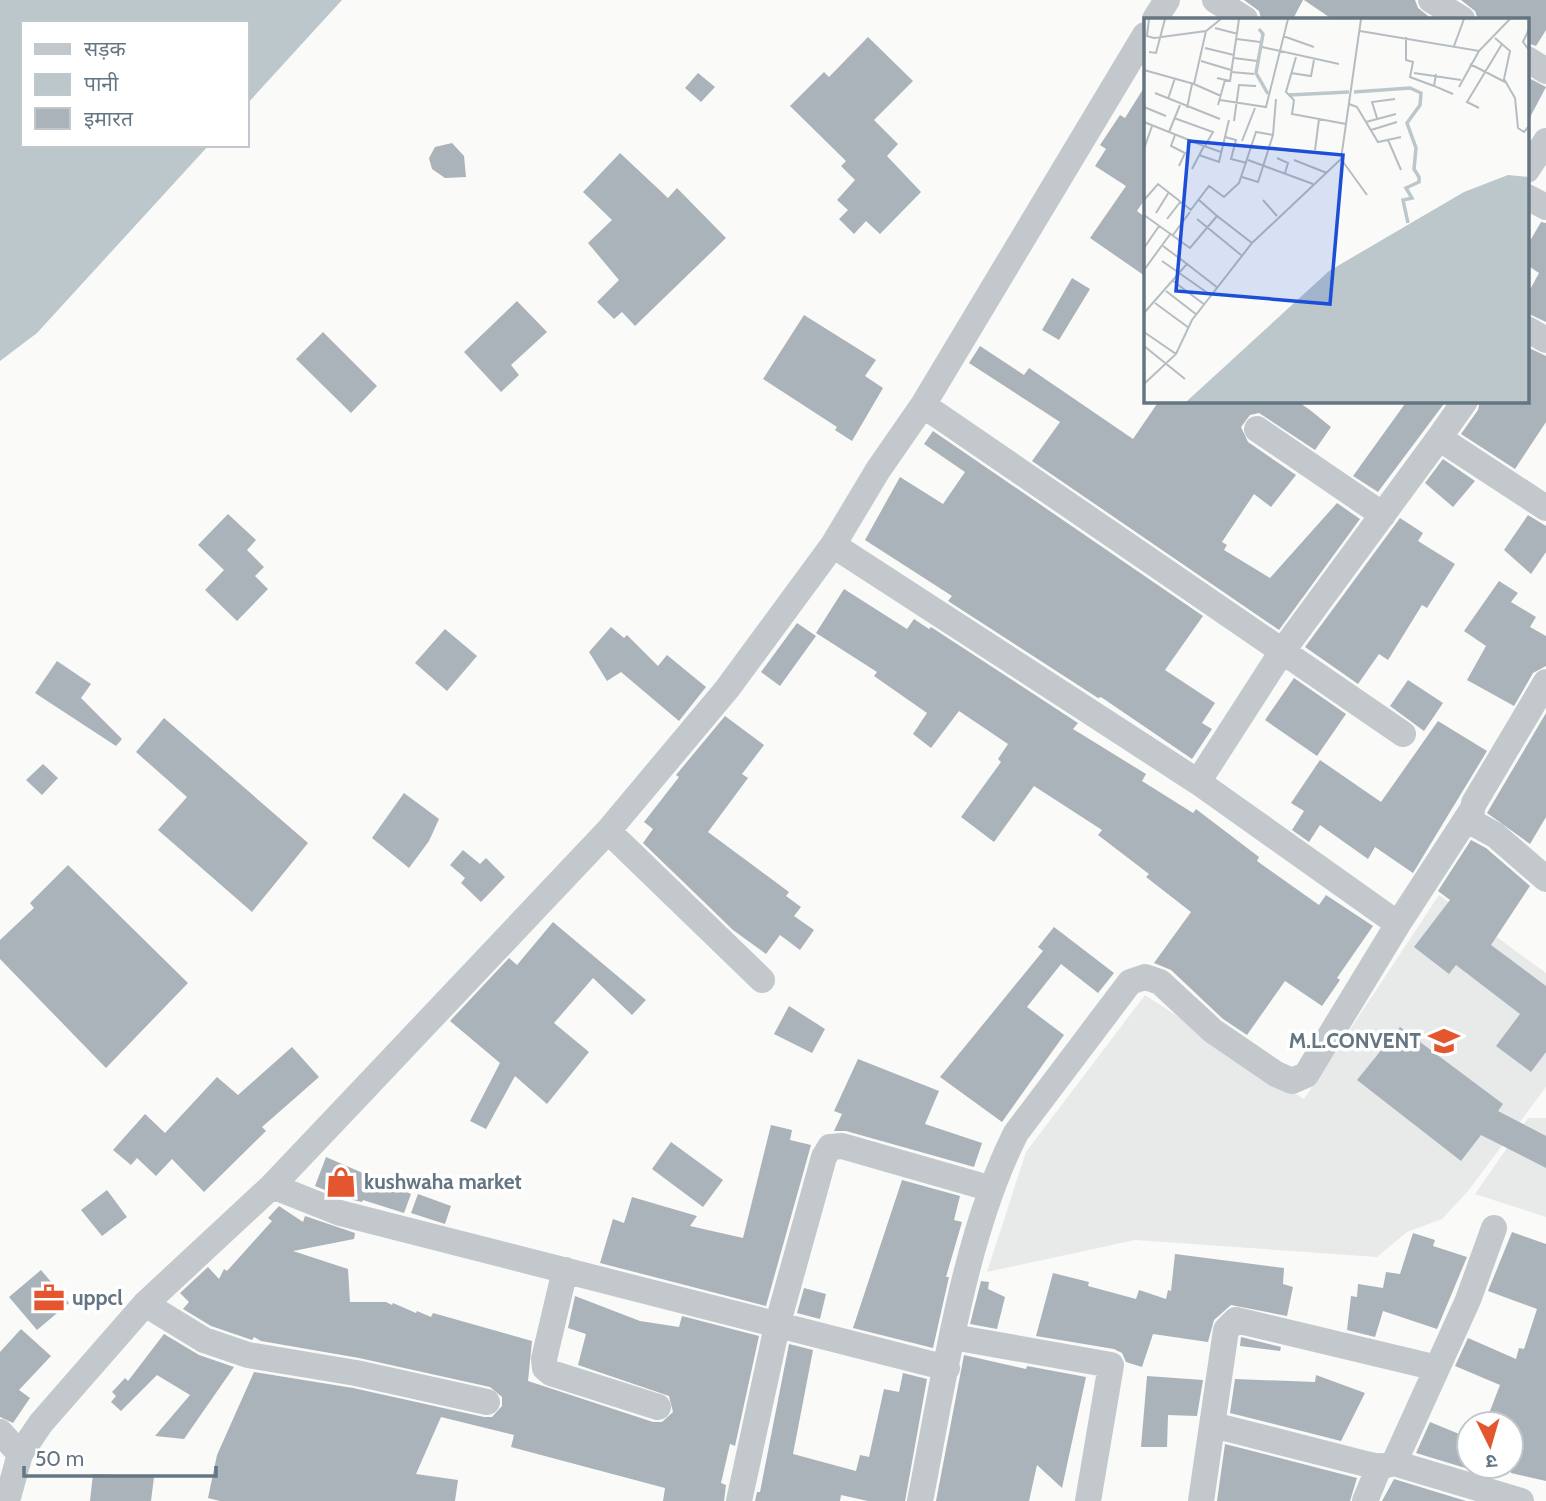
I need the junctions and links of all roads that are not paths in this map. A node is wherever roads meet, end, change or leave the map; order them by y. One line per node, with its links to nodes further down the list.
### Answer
1 (1167, 0): 4 (street)
2 (1215, 0): 5 (street)
3 (1431, 0): 6 (street)
4 (1156, 18)
5 (1243, 18)
6 (1460, 18)
7 (1144, 39): 10 (street)
8 (1528, 61): 9 (street)
9 (1546, 71)
10 (1136, 72): 18 (street)
11 (1546, 141): 12 (street)
12 (1528, 168)
13 (1528, 198): 14 (street)
14 (1546, 207)
15 (1528, 330): 16 (street)
16 (1546, 340)
17 (1464, 402): 20 (street)
18 (923, 405): 23 (street); 24 (street)
19 (1257, 429): 22 (street)
20 (1439, 438): 21 (street); 22 (street)
21 (1546, 508)
22 (1383, 514): 24 (street)
23 (833, 545): 27 (street); 29 (street)
24 (1282, 653): 26 (street); 27 (street)
25 (1546, 682): 28 (street)
26 (1403, 733)
27 (1198, 782): 31 (street)
28 (1470, 811): 30 (street); 31 (street)
29 (608, 831): 32 (street); 33 (street)
30 (1546, 879)
31 (1398, 924): 34 (street)
32 (762, 980)
33 (272, 1186): 36 (street); 37 (street)
34 (992, 1189): 38 (street); 39 (street)
35 (1494, 1228): 41 (street)
36 (565, 1270): 38 (street); 43 (street)
37 (145, 1304): 42 (street); 46 (street)
38 (777, 1326): 40 (street); 49 (street)
39 (953, 1336): 40 (street); 51 (street)
40 (947, 1368): 50 (street)
41 (1437, 1368): 44 (street); 47 (street)
42 (487, 1402)
43 (658, 1407)
44 (1213, 1424): 47 (street); 52 (street)
45 (0, 1432): 46 (street)
46 (20, 1454): 48 (street)
47 (1386, 1465): 53 (street); 54 (street)
48 (7, 1501)
49 (739, 1501)
50 (920, 1501)
51 (1087, 1501)
52 (1202, 1501)
53 (1365, 1501)
54 (1521, 1501)

